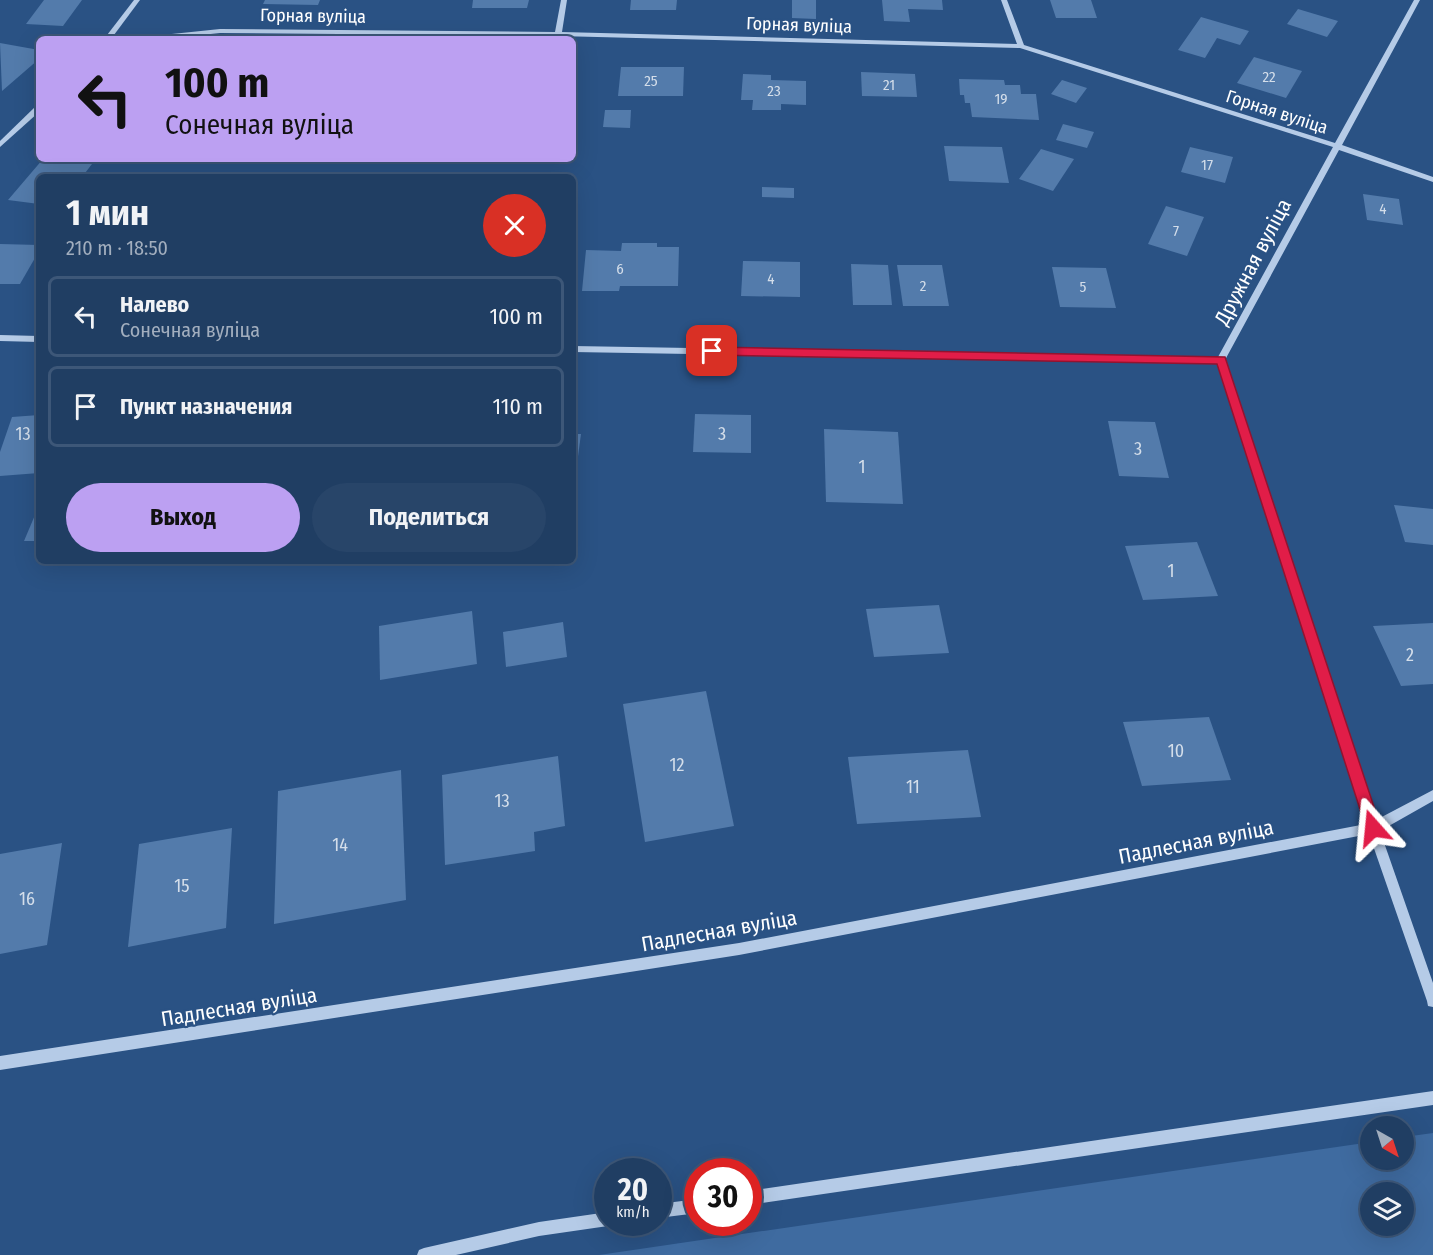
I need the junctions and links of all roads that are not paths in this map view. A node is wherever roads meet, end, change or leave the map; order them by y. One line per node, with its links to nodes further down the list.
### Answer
1 (138, 0): 6 (street)
2 (564, 0): 5 (street)
3 (1004, 0): 8 (street)
4 (1417, 0): 11 (street, Дружная вуліца)
5 (558, 34): 7 (street, Горная вуліца); 8 (street, Горная вуліца)
6 (109, 36)
7 (172, 36)
8 (1021, 46): 11 (street, Горная вуліца)
9 (36, 111): 10 (street)
10 (0, 144)
11 (1336, 146): 12 (street, Горная вуліца); 16 (street, Дружная вуліца)
12 (1433, 180)
13 (0, 338): 14 (street)
14 (36, 339)
15 (576, 349): 16 (street)
16 (1221, 360): 18 (street)
17 (1433, 795): 18 (street, Падлесная вуліца)
18 (1373, 828): 19 (street); 20 (street, Падлесная вуліца)
19 (1433, 1001)
20 (0, 1064)
21 (1433, 1098): 22 (street)
22 (762, 1196)
23 (594, 1221): 24 (street)
24 (424, 1255)

